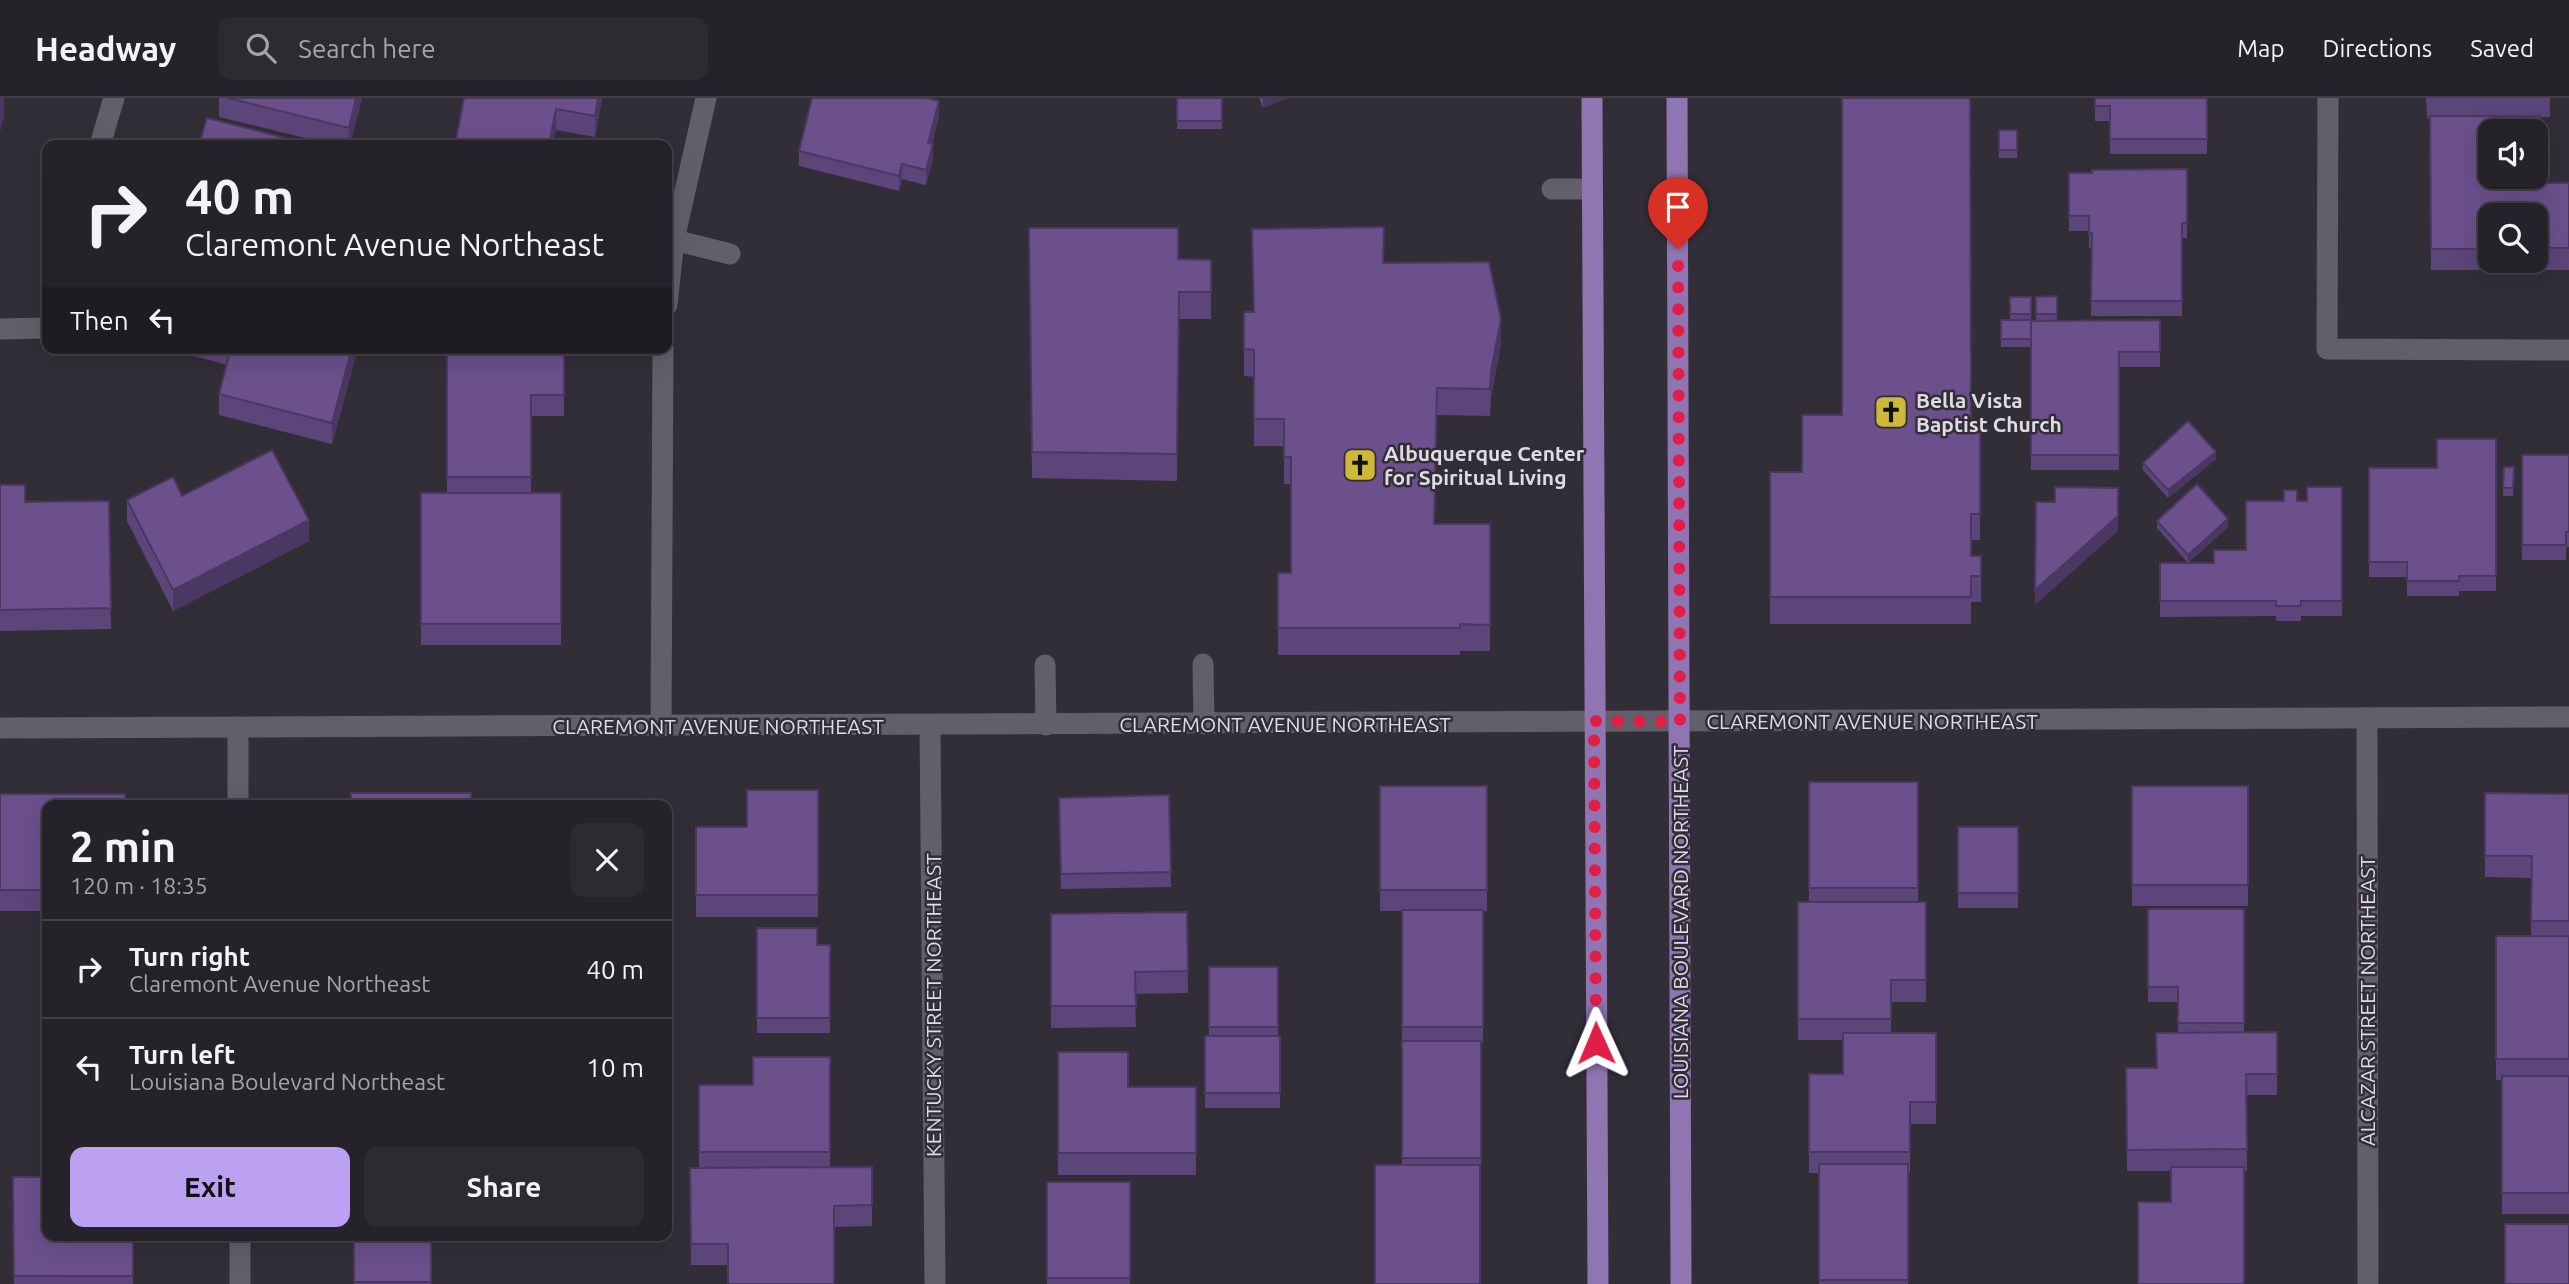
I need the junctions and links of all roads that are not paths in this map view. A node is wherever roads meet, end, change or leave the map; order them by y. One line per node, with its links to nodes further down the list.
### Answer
1 (114, 98): 6 (street)
2 (706, 98): 9 (street)
3 (1592, 98): 8 (main road)
4 (1677, 98): 21 (main road, LOUISIANA BOULEVARD NORTHEAST)
5 (2328, 98): 14 (street)
6 (101, 140)
7 (1552, 189): 8 (street)
8 (1592, 189): 20 (main road)
9 (674, 240): 10 (street); 11 (street)
10 (730, 254)
11 (672, 259)
12 (42, 328): 13 (street)
13 (0, 329)
14 (2569, 350)
15 (663, 354): 25 (street)
16 (1203, 664): 22 (street)
17 (1045, 665): 24 (street)
18 (2569, 717): 19 (street, CLAREMONT AVENUE NORTHEAST)
19 (2367, 718): 21 (street, CLAREMONT AVENUE NORTHEAST); 34 (street, ALCAZAR STREET NORTHEAST)
20 (1594, 721): 21 (street, CLAREMONT AVENUE NORTHEAST); 22 (street, CLAREMONT AVENUE NORTHEAST); 32 (main road)
21 (1680, 722): 33 (main road, LOUISIANA BOULEVARD NORTHEAST)
22 (1204, 724): 24 (street, CLAREMONT AVENUE NORTHEAST)
23 (930, 725): 24 (street, CLAREMONT AVENUE NORTHEAST); 25 (street, CLAREMONT AVENUE NORTHEAST); 31 (street, KENTUCKY STREET NORTHEAST)
24 (1046, 725)
25 (661, 726): 27 (street, CLAREMONT AVENUE NORTHEAST)
26 (0, 728): 27 (street, CLAREMONT AVENUE NORTHEAST)
27 (238, 729): 28 (street)
28 (238, 800)
29 (240, 1241): 30 (street)
30 (240, 1284)
31 (935, 1284)
32 (1598, 1284)
33 (1681, 1284)
34 (2368, 1284)

